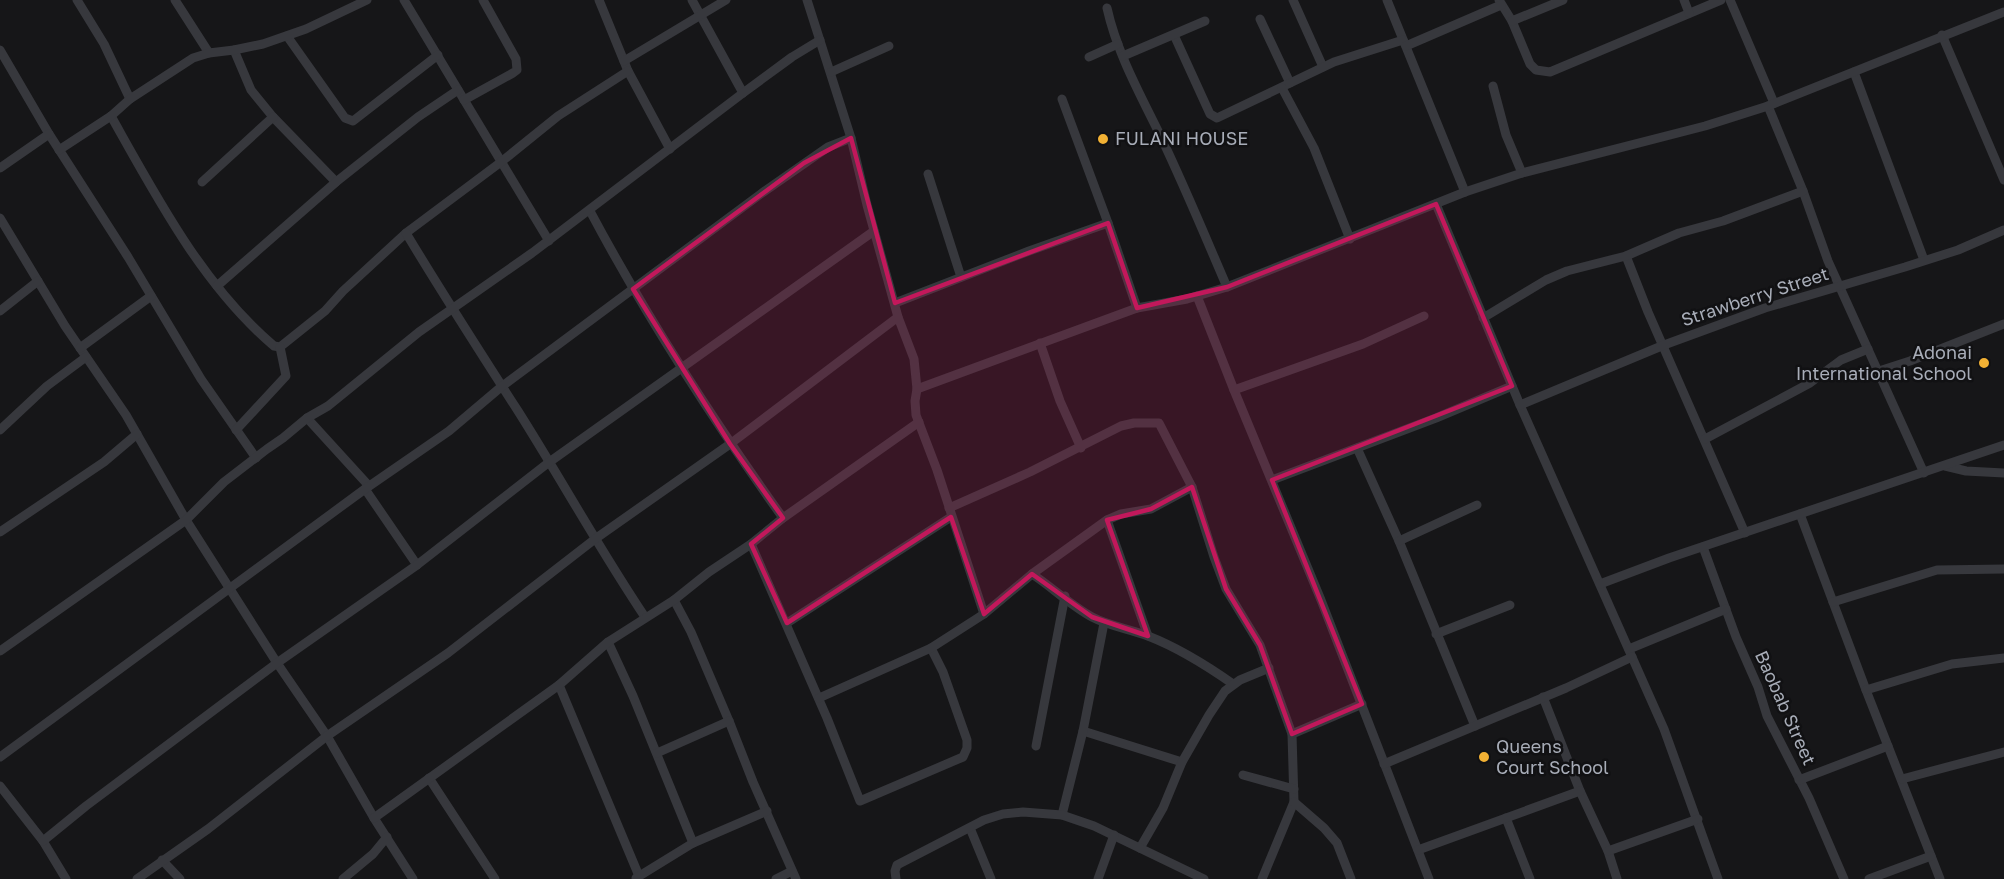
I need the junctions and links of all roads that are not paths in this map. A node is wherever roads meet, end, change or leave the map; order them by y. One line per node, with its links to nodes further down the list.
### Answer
1 (77, 0): 46 (street)
2 (175, 0): 33 (street)
3 (367, 0): 26 (street)
4 (405, 0): 34 (street)
5 (483, 0): 48 (street)
6 (599, 0): 37 (street)
7 (692, 0): 20 (street)
8 (726, 0): 20 (street)
9 (807, 0): 27 (street)
10 (1293, 0): 38 (street)
11 (1387, 0): 28 (street)
12 (1563, 0): 23 (street)
13 (1684, 0): 19 (street)
14 (1721, 0): 19 (street)
15 (1730, 0): 49 (street)
16 (1500, 2): 23 (street); 28 (street)
17 (1107, 8): 29 (street)
18 (2004, 12): 25 (street)
19 (1689, 13): 23 (street)
20 (699, 16): 37 (street); 45 (street)
21 (1260, 19): 42 (street)
22 (1205, 21): 24 (street)
23 (1512, 21)
24 (1174, 35): 35 (street); 42 (street)
25 (1942, 35): 41 (street); 60 (street)
26 (287, 36): 31 (street); 34 (street)
27 (820, 40): 40 (street); 45 (street)
28 (1404, 43): 38 (street); 64 (street)
29 (1119, 44): 35 (street); 36 (street)
30 (889, 46): 40 (street)
31 (234, 50): 33 (street); 51 (street)
32 (0, 51): 52 (street)
33 (209, 53): 46 (street)
34 (438, 55): 44 (street)
35 (1123, 56): 80 (street)
36 (1089, 57)
37 (624, 61): 39 (street)
38 (1323, 67): 42 (street)
39 (628, 71): 54 (street); 56 (street)
40 (831, 72): 53 (street)
41 (1854, 72): 49 (street); 75 (street)
42 (1286, 86): 72 (street)
43 (1493, 86): 58 (street)
44 (458, 90): 48 (street); 62 (street)
45 (743, 93): 54 (street)
46 (130, 99): 50 (street)
47 (1062, 99): 68 (street)
48 (464, 100): 56 (street)
49 (1771, 104): 58 (street); 63 (street)
50 (111, 116): 55 (street); 78 (street)
51 (273, 117): 61 (street); 62 (street)
52 (49, 134): 55 (street); 57 (street)
53 (851, 138): 70 (street); 81 (street)
54 (670, 149): 66 (street)
55 (59, 150): 82 (street)
56 (501, 162): 71 (street); 73 (street)
57 (0, 168)
58 (1521, 173): 64 (street)
59 (928, 174): 76 (street)
60 (2004, 180)
61 (202, 182)
62 (336, 182): 78 (street)
63 (1803, 191): 74 (street); 79 (street)
64 (1465, 192): 65 (street)
65 (1436, 204): 72 (street); 90 (street)
66 (590, 211): 73 (street); 81 (street)
67 (0, 218): 77 (street)
68 (1108, 223): 76 (street); 86 (street)
69 (2004, 230): 75 (street, Strawberry Street)
70 (874, 231): 84 (street); 98 (street)
71 (406, 233): 85 (street); 94 (street)
72 (1350, 238): 80 (street)
73 (549, 241): 85 (street)
74 (1626, 256): 90 (street); 93 (street)
75 (1924, 260): 79 (street, Strawberry Street)
76 (961, 277): 84 (street)
77 (38, 281): 87 (street); 95 (street)
78 (217, 286): 94 (street)
79 (1840, 286): 93 (street, Strawberry Street); 96 (street)
80 (1227, 287): 83 (street)
81 (633, 289): 98 (street); 101 (street)
82 (151, 296): 95 (street); 108 (street)
83 (1197, 296): 86 (street); 103 (street)
84 (895, 303): 89 (street)
85 (451, 309): 101 (street); 105 (street)
86 (1137, 309): 92 (street)
87 (0, 311)
88 (1424, 316): 103 (street)
89 (898, 317): 102 (street); 111 (street)
90 (1483, 318): 100 (street)
91 (2004, 324): 99 (street)
92 (1040, 343): 102 (street); 113 (street)
93 (1664, 345): 104 (street, Strawberry Street); 110 (street)
94 (280, 347): 108 (street)
95 (80, 348): 97 (street)
96 (1868, 349): 99 (street); 110 (street)
97 (86, 357): 107 (street); 109 (street)
98 (681, 367): 111 (street); 116 (street)
99 (1879, 371): 118 (street)
100 (1512, 386): 104 (street); 114 (street)
101 (501, 387): 116 (street); 122 (street)
102 (917, 389): 106 (street)
103 (1234, 390): 120 (street)
104 (1520, 405): 138 (street)
105 (307, 418): 115 (street); 122 (street)
106 (919, 422): 124 (street); 126 (street)
107 (0, 430)
108 (236, 430): 115 (street)
109 (137, 434): 127 (street); 129 (street)
110 (1705, 439): 130 (street)
111 (729, 444): 126 (street); 131 (street)
112 (2004, 445): 117 (street)
113 (1081, 448): 121 (street); 124 (street)
114 (1357, 448): 120 (street); 132 (street)
115 (256, 458): 127 (street)
116 (548, 463): 131 (street); 135 (street)
117 (1945, 466): 118 (street); 119 (street)
118 (1924, 473): 125 (street)
119 (2004, 474)
120 (1272, 480): 163 (street)
121 (1192, 486): 128 (street); 157 (street)
122 (367, 488): 135 (street); 139 (street)
123 (1477, 505): 132 (street)
124 (950, 512): 145 (street); 147 (street)
125 (1800, 514): 130 (street); 142 (street)
126 (783, 519): 133 (street)
127 (186, 520): 139 (street); 153 (street)
128 (1107, 520): 137 (street); 150 (street)
129 (0, 532)
130 (1745, 533): 134 (street)
131 (595, 539): 146 (street); 168 (street)
132 (1399, 541): 149 (street)
133 (751, 544): 141 (street); 147 (street)
134 (1703, 547): 138 (street); 144 (street, Baobab Street)
135 (417, 565): 156 (street)
136 (2004, 569): 142 (street)
137 (1032, 574): 140 (street); 145 (street)
138 (1600, 584): 154 (street)
139 (230, 590): 156 (street); 173 (street)
140 (1065, 597): 148 (street); 169 (street)
141 (674, 600): 146 (street); 164 (street)
142 (1833, 602): 160 (street)
143 (1510, 605): 149 (street)
144 (1726, 609): 154 (street); 179 (street, Baobab Street)
145 (984, 614): 152 (street)
146 (645, 617): 151 (street)
147 (787, 623): 162 (street)
148 (1104, 623): 150 (street); 166 (street)
149 (1436, 634): 165 (street)
150 (1148, 636): 158 (street)
151 (608, 642): 159 (street); 172 (street)
152 (931, 648): 162 (street); 162 (street)
153 (0, 651)
154 (1631, 653): 161 (street); 188 (street)
155 (2004, 658): 160 (street)
156 (277, 663): 168 (street); 192 (street)
157 (1269, 669): 158 (street); 167 (street)
158 (1233, 684): 174 (street)
159 (559, 685): 177 (street); 200 (street)
160 (1866, 690): 170 (street)
161 (1543, 697): 165 (street); 182 (street)
162 (819, 698)
163 (1362, 704): 167 (street); 175 (street)
164 (729, 721): 172 (street); 184 (street)
165 (1475, 726): 175 (street)
166 (1083, 731): 174 (street); 185 (street)
167 (1292, 734): 181 (street)
168 (327, 736): 186 (street); 198 (street)
169 (1036, 746)
170 (1888, 746): 178 (street); 179 (street)
171 (2004, 752): 178 (street)
172 (657, 753): 193 (street)
173 (0, 757)
174 (1182, 762): 194 (street)
175 (1384, 764): 195 (street)
176 (1243, 774): 181 (street)
177 (429, 778): 186 (street); 206 (street)
178 (1902, 779): 197 (street)
179 (1799, 780): 218 (street, Baobab Street)
180 (0, 786): 192 (street)
181 (1294, 789): 183 (street)
182 (1580, 791): 187 (street); 196 (street)
183 (1294, 802): 212 (street); 213 (street)
184 (767, 811): 193 (street); 199 (street)
185 (1062, 815): 189 (street); 190 (street)
186 (375, 818): 191 (street)
187 (1506, 818): 195 (street); 215 (street)
188 (1698, 819): 196 (street); 217 (street)
189 (970, 828): 208 (street); 209 (street)
190 (1114, 835): 194 (street); 210 (street)
191 (387, 837): 204 (street); 205 (street)
192 (43, 841): 201 (street)
193 (693, 843): 200 (street)
194 (1140, 848): 211 (street)
195 (1418, 850): 214 (street)
196 (1608, 851): 216 (street)
197 (1930, 856): 219 (street); 220 (street)
198 (162, 860): 202 (street); 203 (street)
199 (794, 875): 207 (street)
200 (636, 877)
201 (66, 879)
202 (137, 879)
203 (180, 879)
204 (343, 879)
205 (413, 879)
206 (495, 879)
207 (776, 879)
208 (896, 879)
209 (991, 879)
210 (1098, 879)
211 (1202, 879)
212 (1262, 879)
213 (1351, 879)
214 (1429, 879)
215 (1530, 879)
216 (1617, 879)
217 (1718, 879)
218 (1844, 879)
219 (1869, 879)
220 (1940, 879)

